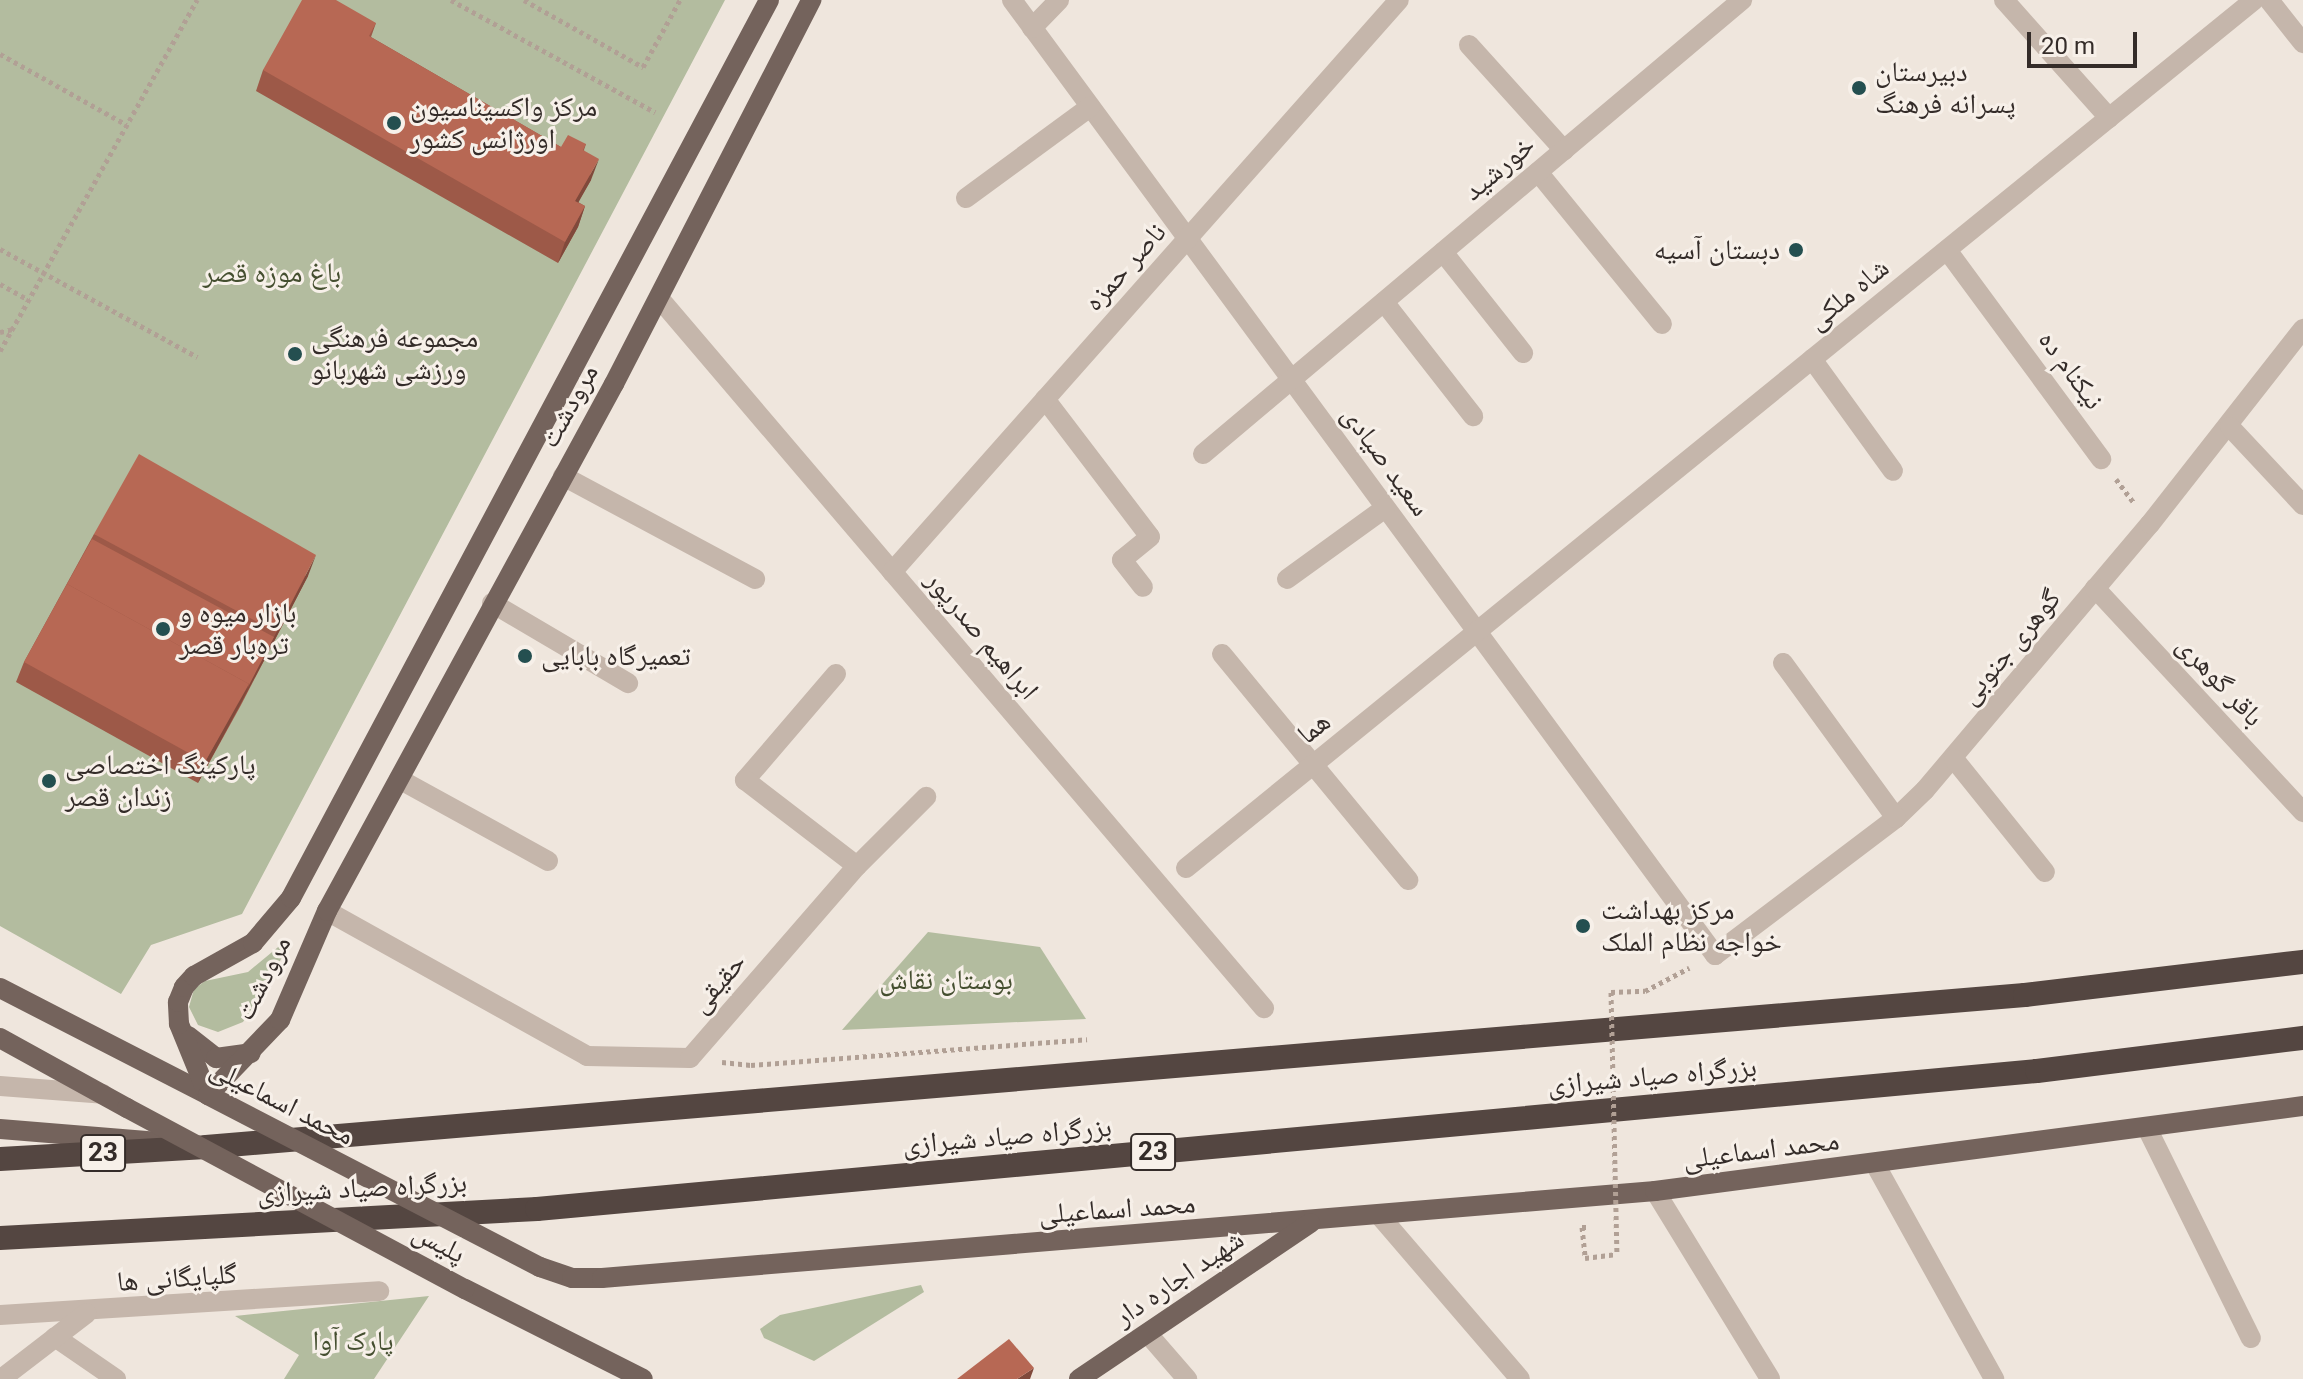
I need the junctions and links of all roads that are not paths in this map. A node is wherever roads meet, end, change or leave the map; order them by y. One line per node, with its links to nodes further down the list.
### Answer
1 (769, 0): 64 (main road, مرودشت)
2 (811, 0): 21 (main road, مرودشت)
3 (1012, 0): 10 (street, سعید صیادی)
4 (1059, 0): 10 (street)
5 (1399, 0): 18 (street, ناصر حمزه)
6 (1742, 0): 15 (street, خورشید)
7 (2004, 0): 14 (street)
8 (2254, 0): 14 (street, شاه ملکی)
9 (2269, 0): 11 (street)
10 (1032, 28): 13 (street, سعید صیادی)
11 (2303, 43)
12 (1469, 45): 15 (street)
13 (1090, 107): 17 (street); 18 (street, سعید صیادی)
14 (2109, 118): 19 (street, شاه ملکی)
15 (1564, 150): 16 (street, خورشید)
16 (1538, 172): 20 (street, خورشید); 23 (street)
17 (966, 198)
18 (1187, 239): 27 (street, سعید صیادی); 28 (street, ناصر حمزه)
19 (1947, 250): 26 (street, شاه ملکی); 32 (street, نیکنام ده)
20 (1443, 252): 22 (street, خورشید); 25 (street)
21 (659, 298): 34 (main road, مرودشت); 37 (street, ابراهیم صدرپور)
22 (1384, 302): 27 (street, خورشید); 29 (street)
23 (1662, 324)
24 (2303, 329): 30 (street, گوهری جنوبی)
25 (1523, 353)
26 (1812, 359): 33 (street); 43 (street, شاه ملکی)
27 (1292, 380): 31 (street, خورشید); 36 (street, سعید صیادی)
28 (1045, 399): 37 (street, ناصر حمزه); 40 (street)
29 (1473, 416)
30 (2230, 427): 35 (street); 41 (street, گوهری جنوبی)
31 (1203, 454)
32 (2101, 459)
33 (1893, 471)
34 (563, 476): 38 (street); 42 (main road, مرودشت)
35 (2303, 505)
36 (1385, 508): 39 (street); 43 (street, سعید صیادی)
37 (892, 572): 63 (street, ابراهیم صدرپور)
38 (755, 579)
39 (1287, 579)
40 (1143, 587)
41 (2095, 588): 48 (street, گوهری جنوبی); 52 (street, باقر گوهری)
42 (492, 603): 47 (street); 50 (main road, مرودشت)
43 (1477, 632): 49 (street, هما); 60 (street, سعید صیادی)
44 (1222, 654): 49 (street)
45 (1783, 663): 53 (street)
46 (836, 674): 55 (street)
47 (628, 683)
48 (1954, 759): 53 (street, گوهری جنوبی); 57 (street)
49 (1311, 767): 56 (street, هما); 58 (street)
50 (399, 779): 54 (street); 59 (main road, مرودشت)
51 (926, 797): 55 (street, حقیقی)
52 (2303, 812)
53 (1896, 818): 60 (street, گوهری جنوبی)
54 (548, 861)
55 (857, 866): 59 (street, حقیقی)
56 (1186, 868)
57 (2045, 872)
58 (1408, 880)
59 (327, 911): 67 (main road, مرودشت)
60 (1715, 955)
61 (2303, 962): 74 (highway, بزرگراه صیاد شیرازی / 23)
62 (0, 988): 70 (main road, محمد اسماعیلی)
63 (1264, 1008)
64 (179, 1024): 67 (main road); 70 (main road)
65 (0, 1038): 69 (main road, پلیس)
66 (2303, 1038): 80 (highway, بزرگراه صیاد شیرازی / 23)
67 (254, 1052): 70 (main road, مرودشت)
68 (0, 1086): 69 (street)
69 (103, 1094): 89 (main road, پلیس, bridge)
70 (208, 1095): 79 (main road, محمد اسماعیلی, bridge)
71 (2303, 1106): 73 (main road, محمد اسماعیلی)
72 (0, 1129): 74 (main road)
73 (2148, 1130): 76 (main road, محمد اسماعیلی); 86 (street)
74 (206, 1147): 75 (highway, بزرگراه صیاد شیرازی / 23)
75 (0, 1159)
76 (1875, 1164): 77 (main road, محمد اسماعیلی); 94 (street)
77 (1655, 1191): 78 (main road, محمد اسماعیلی); 93 (street)
78 (1379, 1215): 79 (main road, محمد اسماعیلی); 92 (street)
79 (1310, 1223): 84 (main road, شهید اجاره دار)
80 (0, 1238)
81 (379, 1291): 82 (street, گلپایگانی ها)
82 (87, 1313): 83 (street); 85 (street, گلپایگانی ها)
83 (0, 1315)
84 (1148, 1334): 90 (main road, شهید اجاره دار); 91 (street)
85 (55, 1337): 87 (street, گلپایگانی ها); 88 (street)
86 (2251, 1338)
87 (1, 1379)
88 (116, 1379)
89 (643, 1379)
90 (1079, 1379)
91 (1187, 1379)
92 (1520, 1379)
93 (1770, 1379)
94 (1994, 1379)

